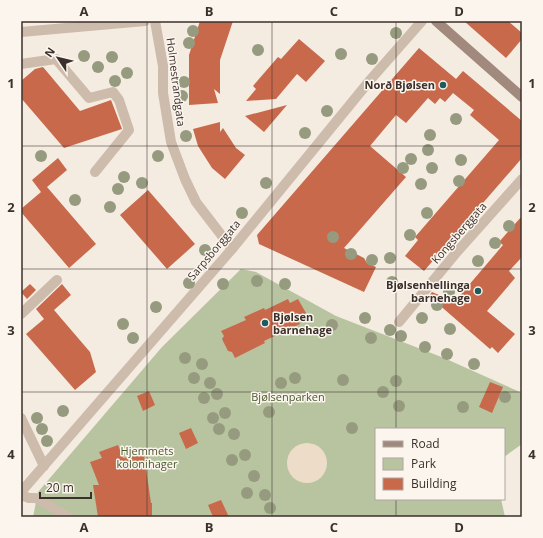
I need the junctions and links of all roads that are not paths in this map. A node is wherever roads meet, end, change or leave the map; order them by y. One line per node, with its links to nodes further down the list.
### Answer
1 (145, 21): 5 (street)
2 (155, 21): 10 (street, Holmestrandgata)
3 (422, 21): 10 (street, Sarpsborggata)
4 (436, 21): 7 (street)
5 (21, 32)
6 (21, 64): 8 (street)
7 (522, 97)
8 (95, 172)
9 (522, 179): 13 (street, Kongsberggata)
10 (232, 249): 15 (street, Sarpsborggata)
11 (57, 280): 12 (street)
12 (21, 314)
13 (399, 322)
14 (21, 418): 15 (street)
15 (44, 466): 16 (street, Sarpsborggata)
16 (21, 493): 17 (street)
17 (68, 517)

